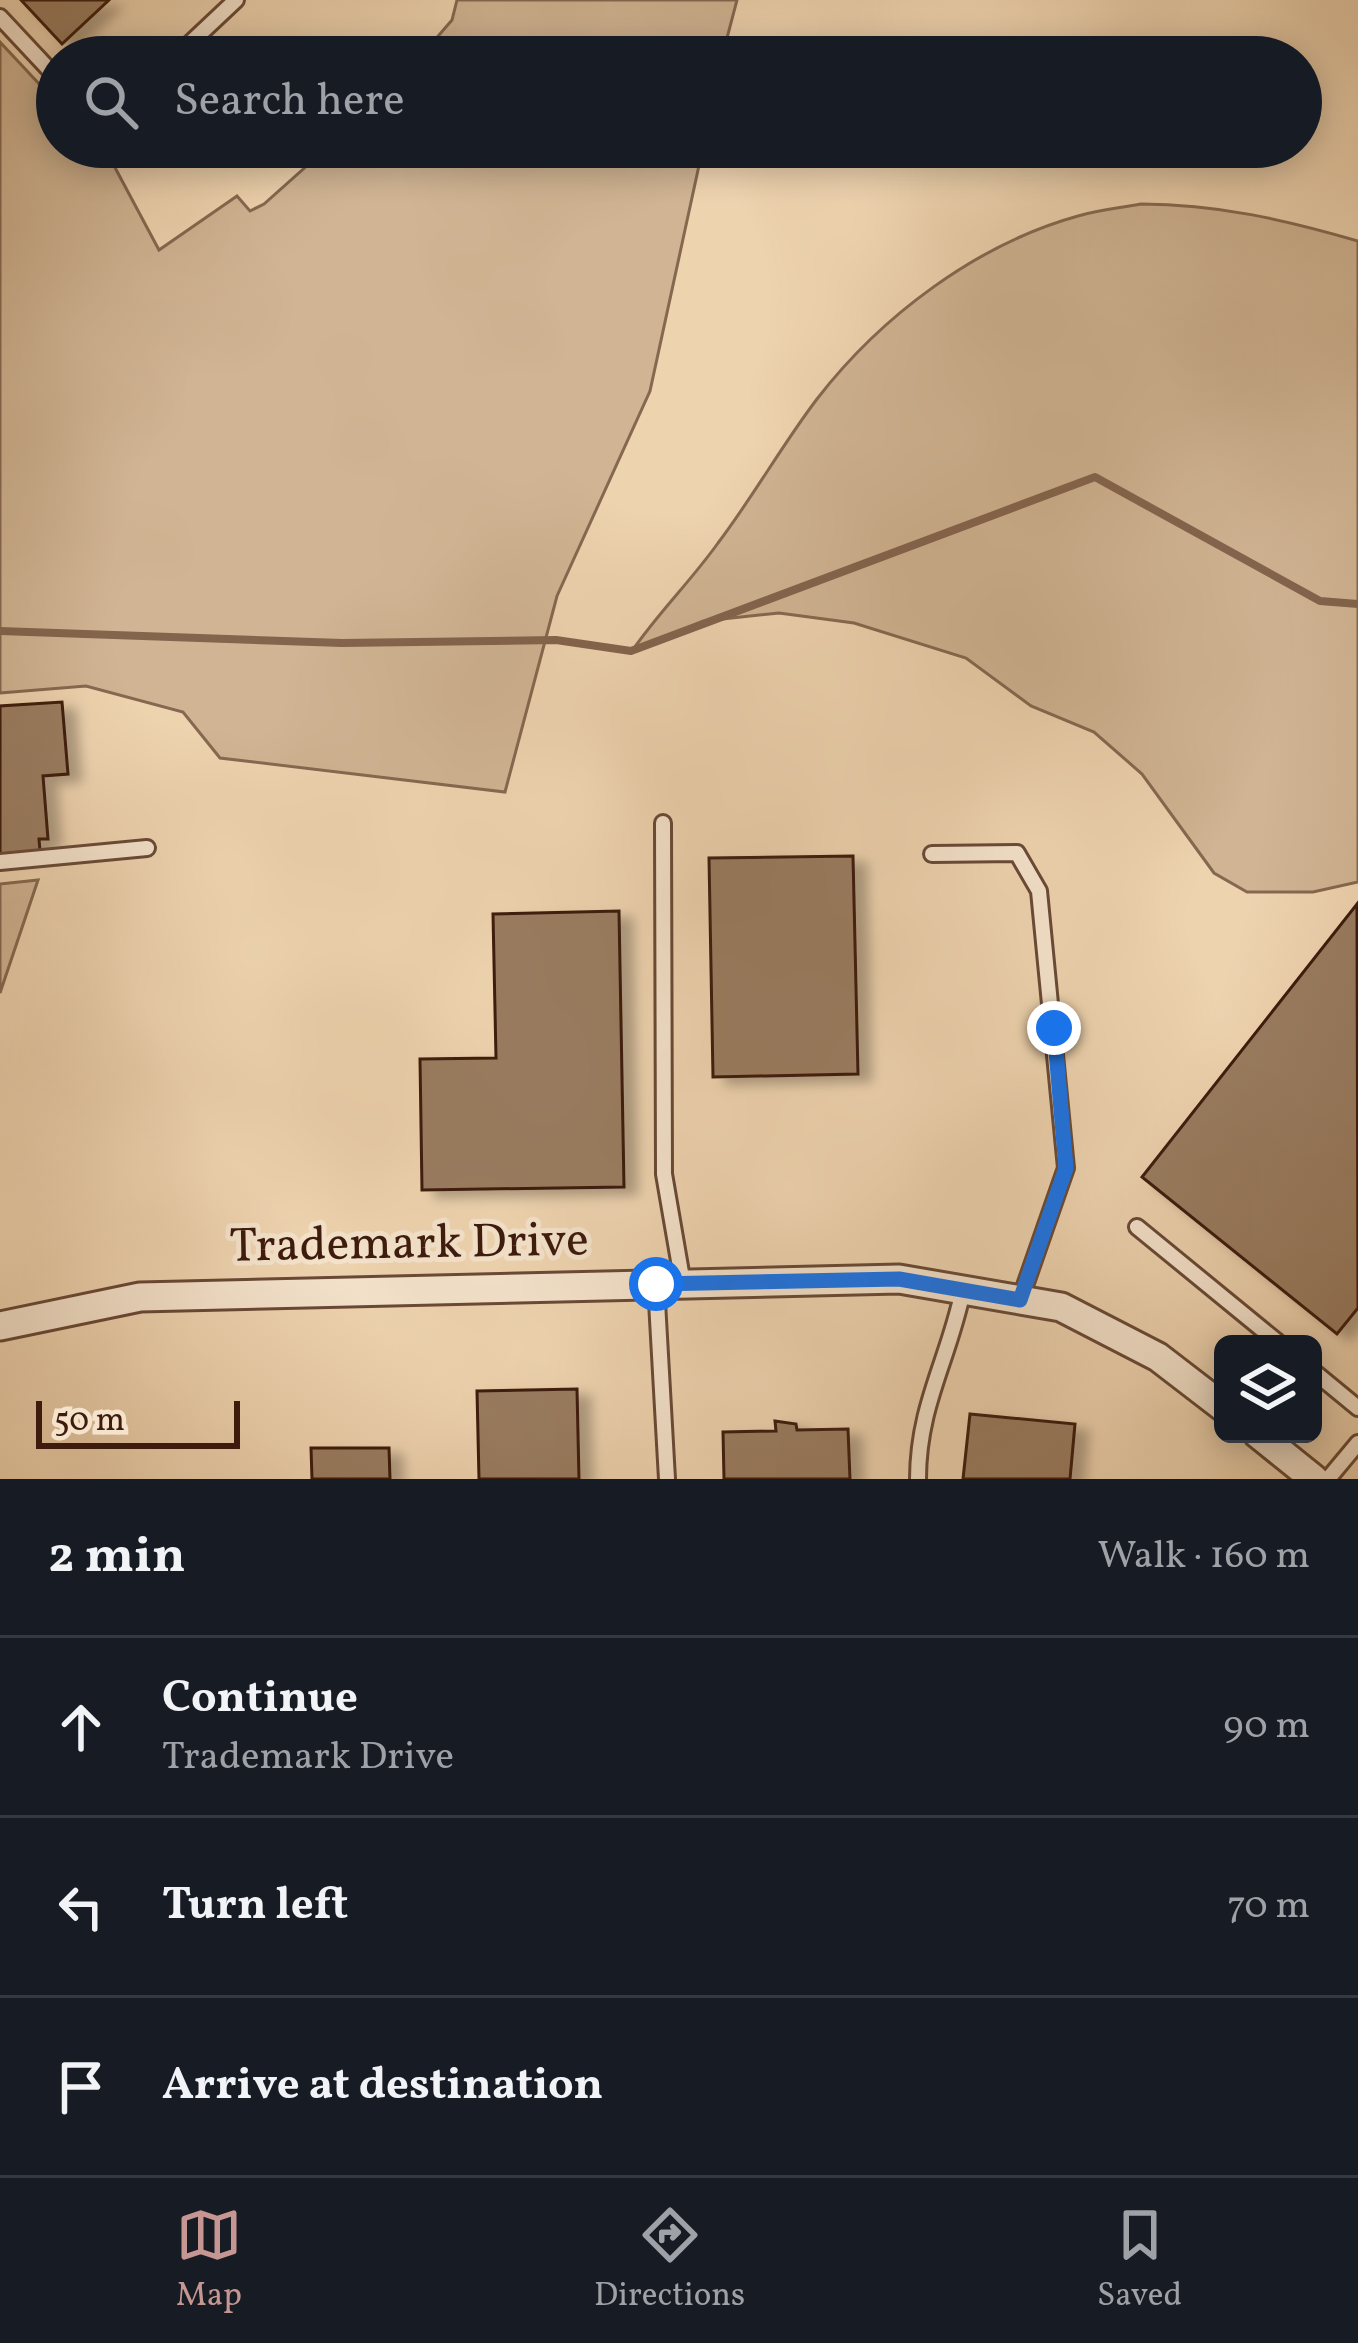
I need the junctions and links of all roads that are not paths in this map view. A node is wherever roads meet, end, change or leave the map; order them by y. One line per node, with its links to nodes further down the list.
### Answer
1 (236, 0): 3 (lane)
2 (0, 17): 4 (lane)
3 (198, 36)
4 (36, 56)
5 (663, 823): 10 (lane)
6 (147, 848): 8 (lane)
7 (932, 854): 12 (lane)
8 (0, 862)
9 (1137, 1226): 14 (lane)
10 (669, 1284): 11 (street, Trademark Drive); 13 (street, Trademark Drive); 21 (lane)
11 (963, 1290): 12 (street, Trademark Drive); 22 (lane)
12 (1020, 1300): 16 (street, Trademark Drive)
13 (0, 1326)
14 (1269, 1335)
15 (1322, 1378): 17 (lane)
16 (1214, 1400)
17 (1358, 1408)
18 (1267, 1443): 20 (street)
19 (1358, 1443): 23 (lane)
20 (1298, 1474)
21 (667, 1479)
22 (918, 1479)
23 (1328, 1479)

